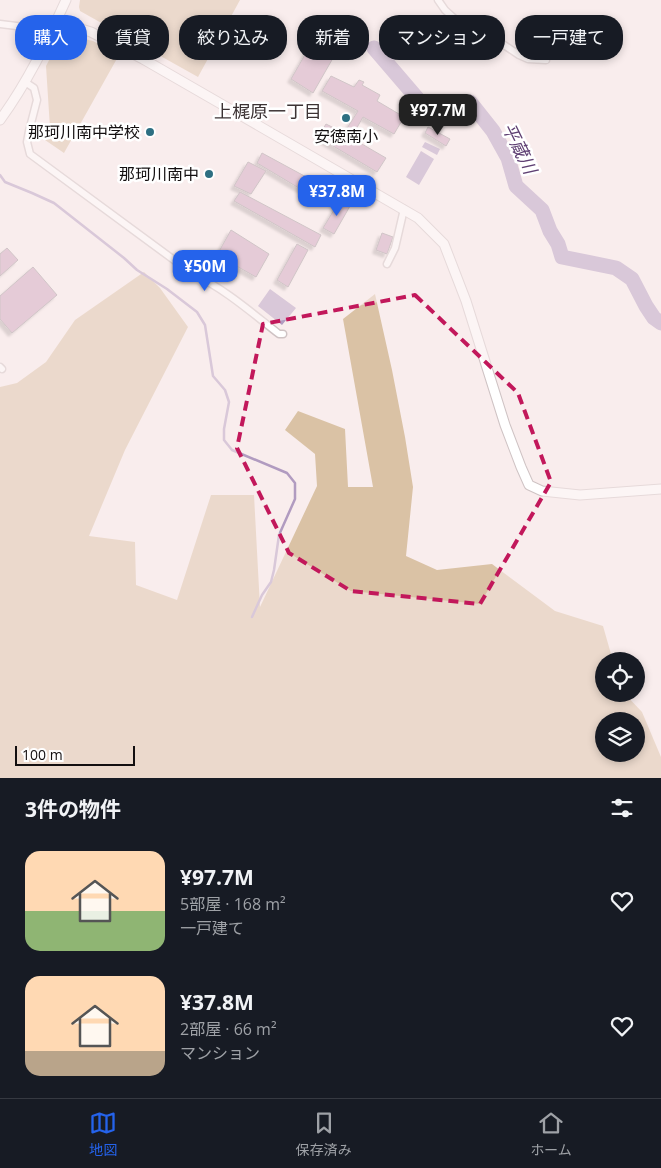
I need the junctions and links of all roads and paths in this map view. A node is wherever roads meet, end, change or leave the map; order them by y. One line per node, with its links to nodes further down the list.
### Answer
1 (66, 0): 3 (street)
2 (438, 0): 7 (street)
3 (59, 15)
4 (0, 24): 5 (street)
5 (15, 26)
6 (87, 31): 11 (street)
7 (515, 52)
8 (36, 60): 9 (street)
9 (25, 82): 10 (street); 13 (street)
10 (0, 120)
11 (404, 209): 12 (street); 14 (street)
12 (387, 264)
13 (283, 334)
14 (661, 489)

